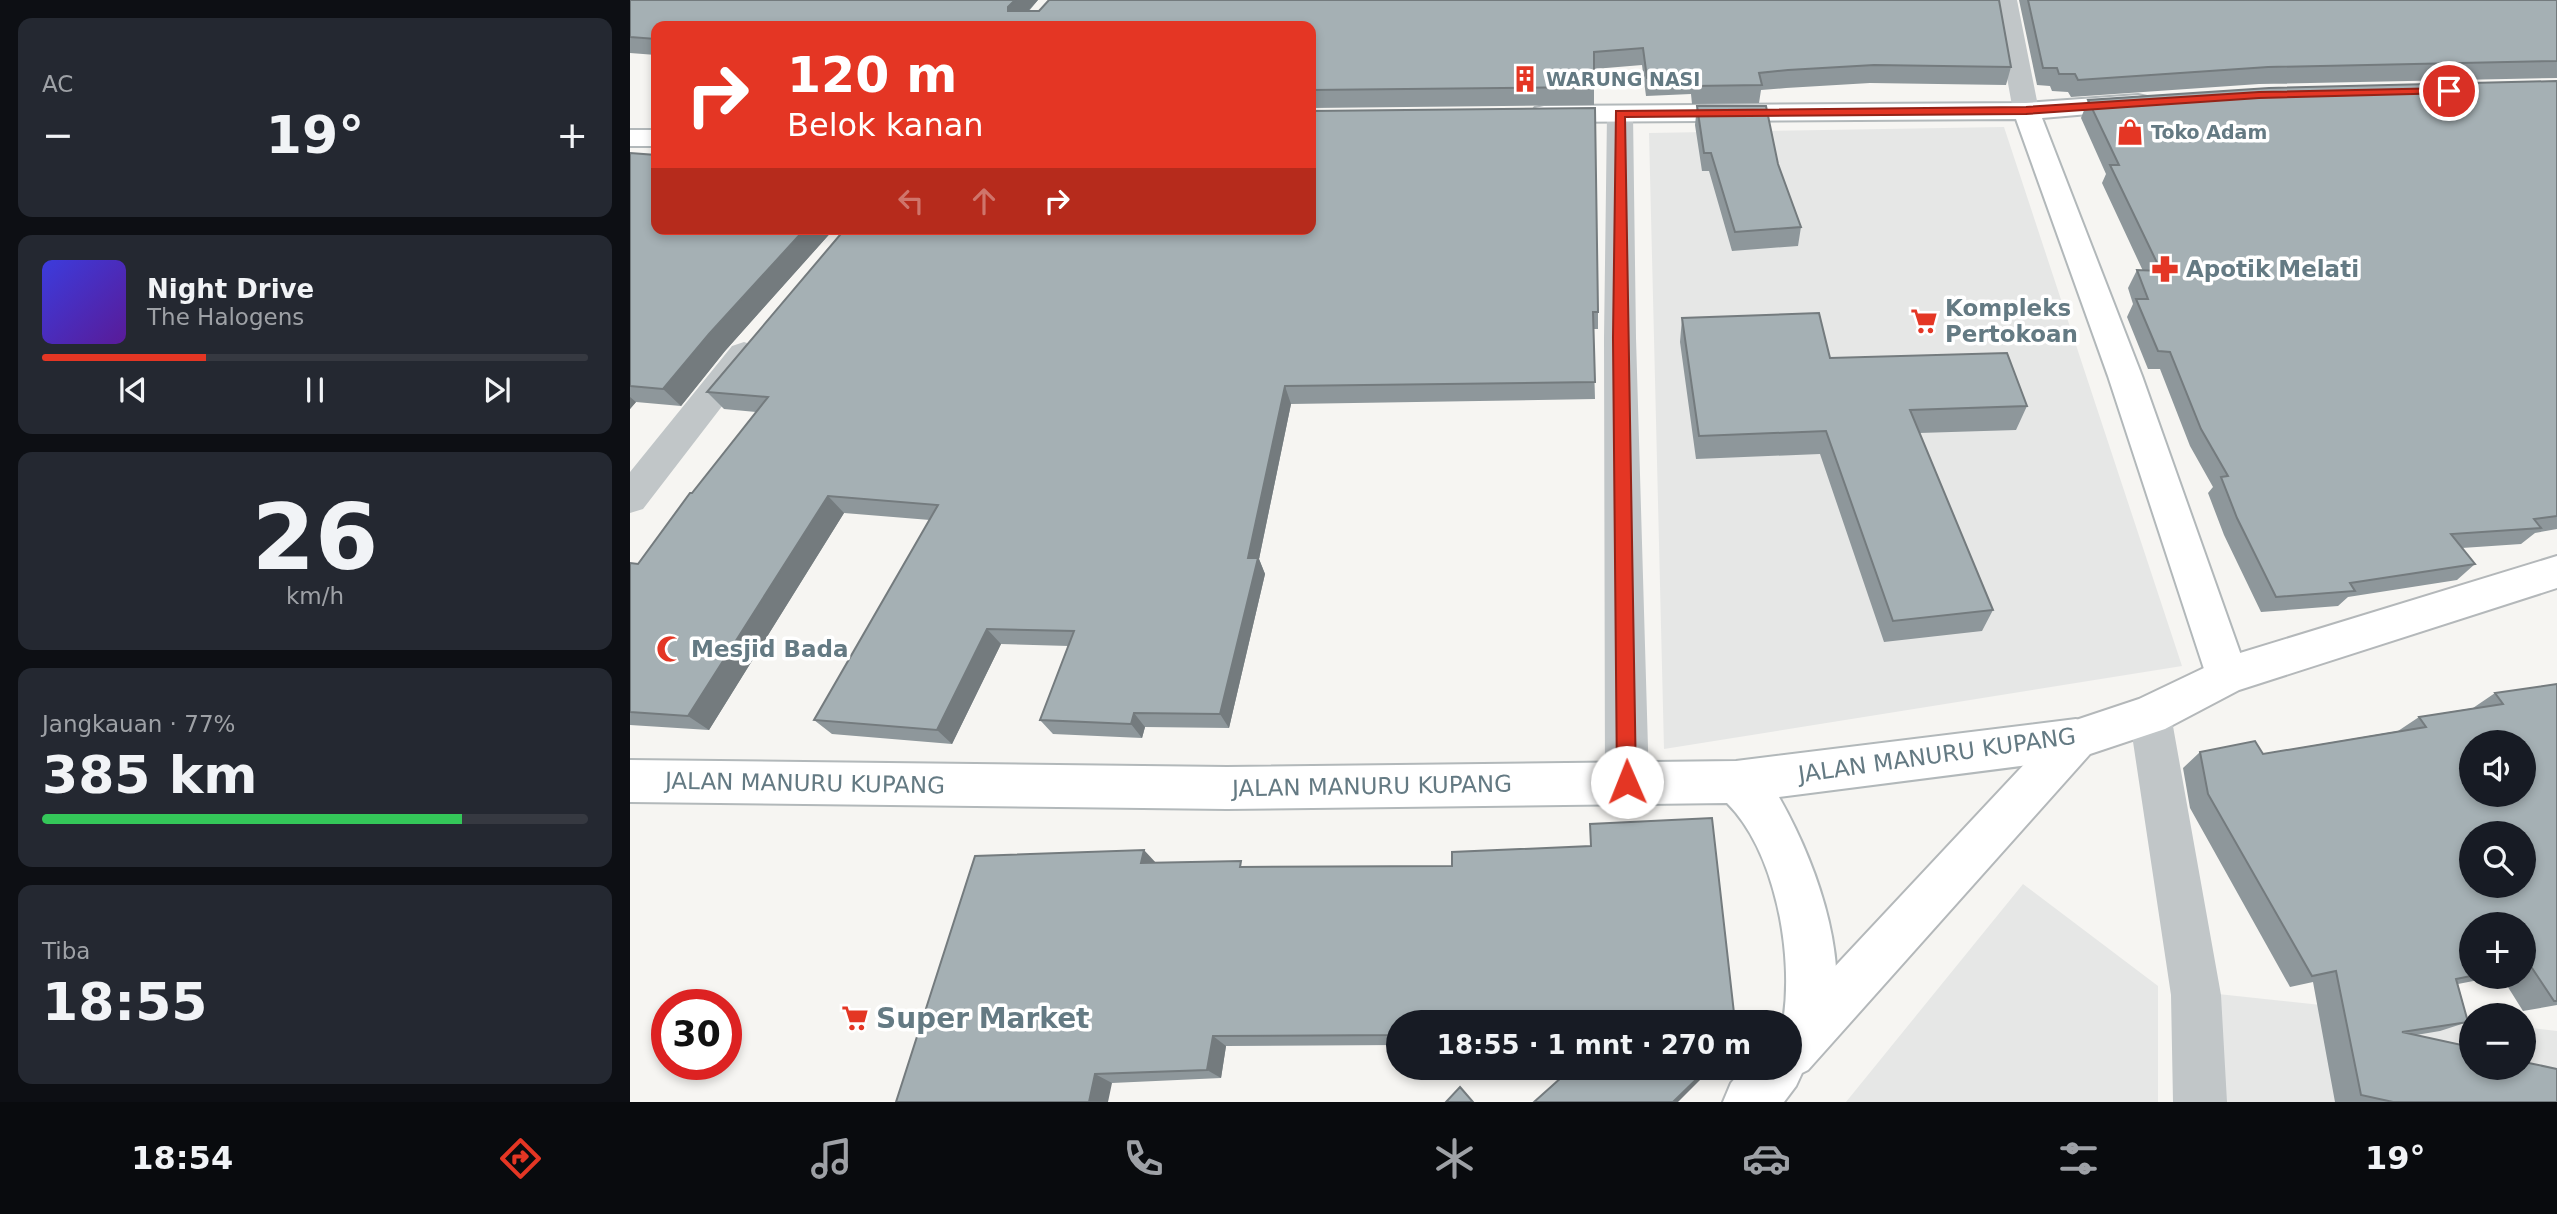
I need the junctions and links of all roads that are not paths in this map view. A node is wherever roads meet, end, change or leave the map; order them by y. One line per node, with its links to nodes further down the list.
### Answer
1 (2005, 0): 3 (street)
2 (2163, 102): 3 (main road)
3 (2026, 111): 5 (main road); 11 (main road)
4 (1525, 114): 5 (main road)
5 (1620, 114): 15 (street)
6 (630, 138): 7 (main road)
7 (651, 138)
8 (767, 328): 9 (street)
9 (630, 499)
10 (2557, 572): 11 (main road, JALAN MANURU KUPANG)
11 (2227, 675): 12 (main road, JALAN MANURU KUPANG)
12 (2150, 715): 13 (main road, JALAN MANURU KUPANG); 21 (street)
13 (2076, 739): 16 (main road, JALAN MANURU KUPANG); 18 (main road)
14 (630, 781): 15 (main road, JALAN MANURU KUPANG)
15 (1627, 782): 16 (main road, JALAN MANURU KUPANG)
16 (1737, 782): 17 (main road)
17 (1802, 1021)
18 (1802, 1040)
19 (1768, 1080): 20 (main road)
20 (1750, 1102)
21 (2200, 1102)

